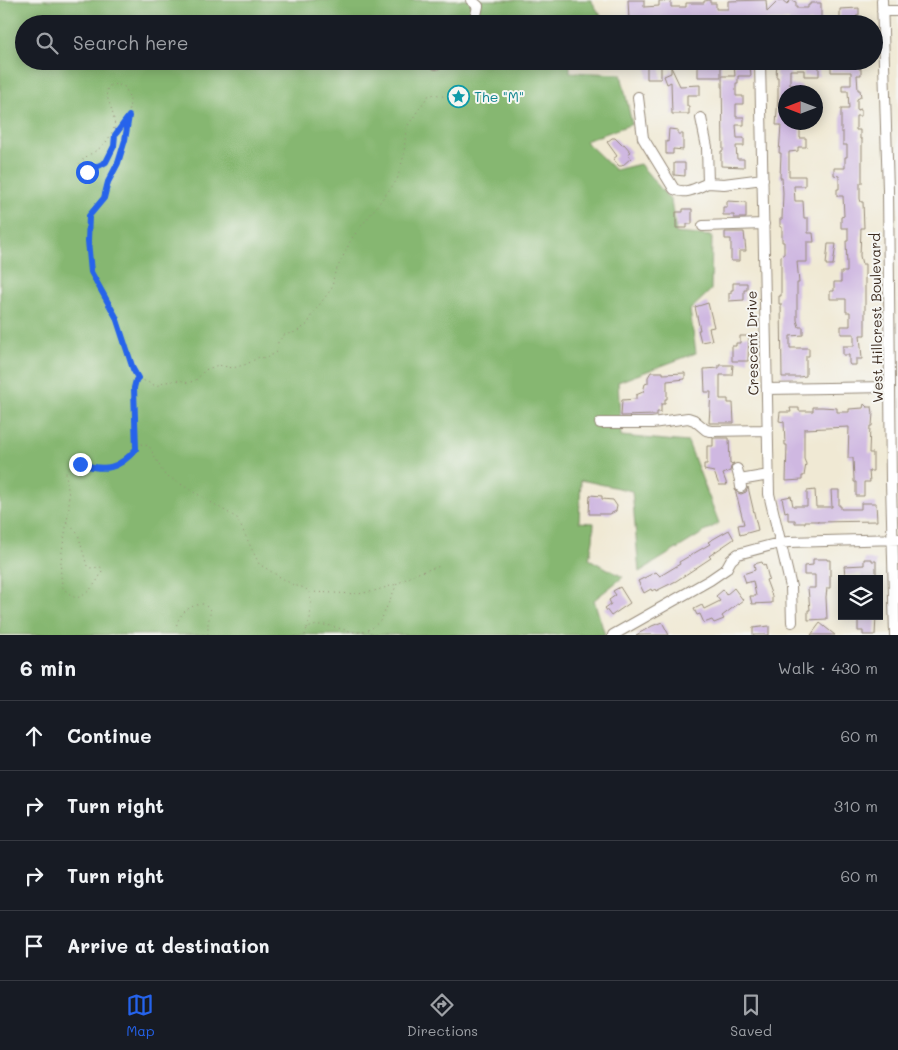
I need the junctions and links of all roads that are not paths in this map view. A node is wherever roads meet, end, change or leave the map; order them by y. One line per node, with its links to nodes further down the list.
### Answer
1 (471, 0): 5 (street)
2 (882, 0): 3 (street, West Hillcrest Boulevard)
3 (882, 11): 4 (street); 6 (street, West Hillcrest Boulevard)
4 (898, 11)
5 (476, 15)
6 (882, 15)
7 (760, 70): 11 (street, Crescent Drive)
8 (882, 70): 13 (street, West Hillcrest Boulevard)
9 (638, 97): 12 (street)
10 (700, 118): 12 (street)
11 (763, 179): 12 (street); 14 (street, Crescent Drive)
12 (708, 183)
13 (893, 190): 16 (street, West Hillcrest Boulevard)
14 (764, 224): 15 (street); 18 (street, Crescent Drive)
15 (703, 226)
16 (893, 301): 17 (street, West Hillcrest Boulevard)
17 (890, 387): 18 (street); 23 (street, West Hillcrest Boulevard)
18 (767, 389): 20 (street, Crescent Drive)
19 (600, 424): 20 (street)
20 (768, 430): 22 (street, Crescent Drive)
21 (737, 469): 22 (street)
22 (769, 475): 24 (street, Crescent Drive)
23 (896, 539): 24 (street); 27 (street, West Hillcrest Boulevard)
24 (779, 543): 25 (street, Crescent Drive); 26 (street)
25 (792, 622)
26 (613, 635)
27 (895, 635)

